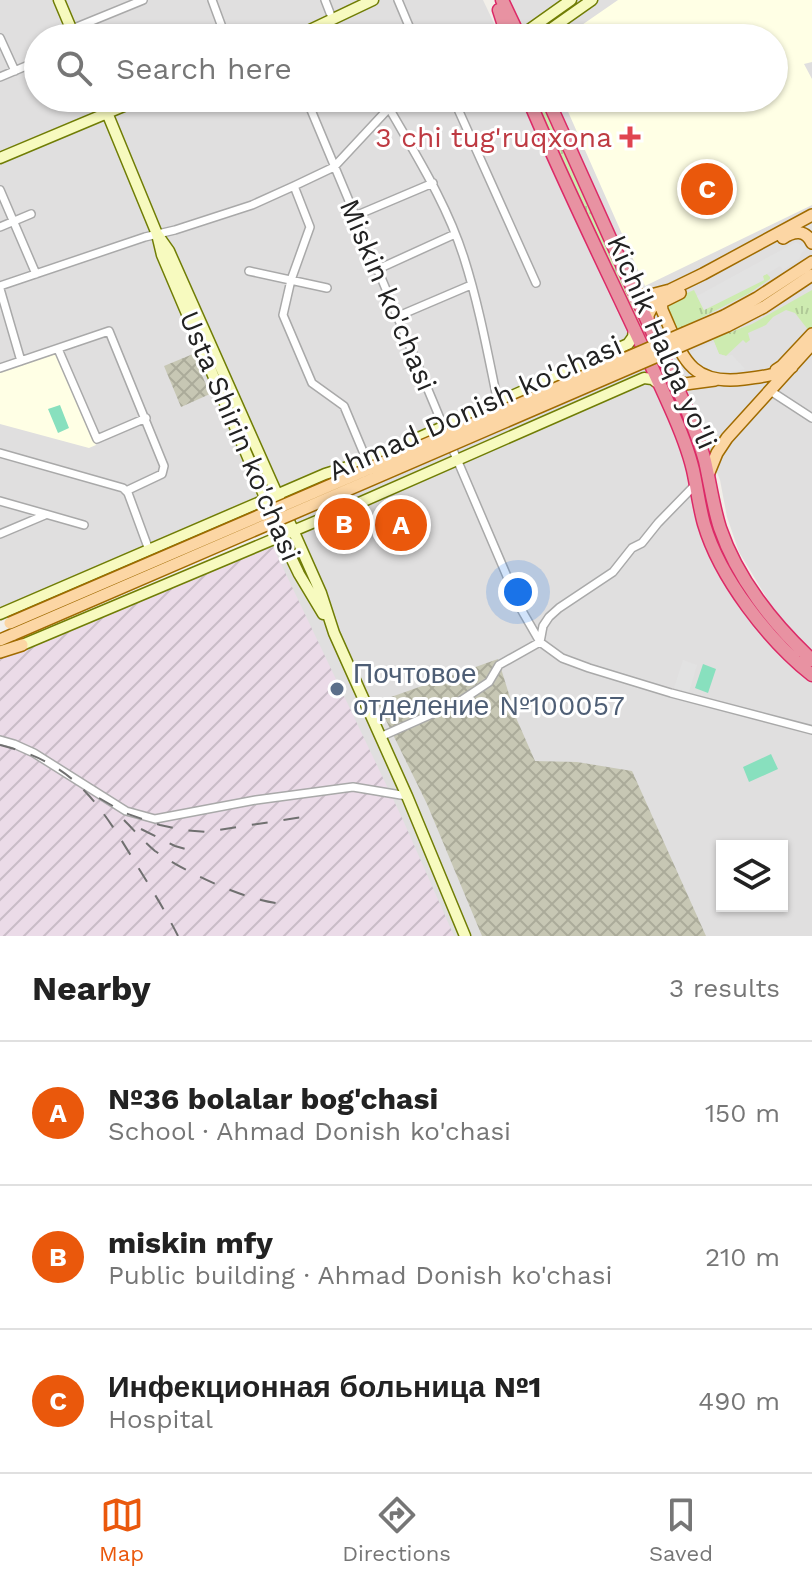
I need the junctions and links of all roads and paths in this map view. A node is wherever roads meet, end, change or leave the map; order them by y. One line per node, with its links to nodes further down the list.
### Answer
1 (59, 0): 13 (street)
2 (143, 0): 14 (street)
3 (212, 0): 15 (street)
4 (325, 0): 12 (street)
5 (359, 0): 12 (street)
6 (373, 0): 17 (street)
7 (398, 0): 18 (street)
8 (494, 0): 19 (highway)
9 (502, 0): 20 (highway)
10 (571, 0): 21 (street)
11 (592, 0): 22 (street)
12 (330, 13): 16 (street)
13 (70, 24)
14 (94, 24)
15 (221, 24)
16 (308, 24)
17 (321, 24)
18 (408, 24)
19 (504, 24)
20 (513, 24)
21 (537, 24)
22 (558, 24)
23 (0, 38): 25 (street)
24 (24, 67): 25 (street)
25 (15, 71): 26 (street)
26 (0, 77)
27 (107, 112): 34 (street); 44 (street, Usta Shirin ko'chasi)
28 (312, 112): 35 (street, Miskin ko'chasi)
29 (385, 112): 35 (street)
30 (391, 112): 36 (street)
31 (459, 112): 52 (street)
32 (534, 112): 64 (highway, Kichik Halqa yo'li)
33 (553, 112): 57 (highway, Kichik Halqa yo'li)
34 (0, 158)
35 (334, 167): 37 (street); 41 (street, Miskin ko'chasi)
36 (433, 183): 41 (street); 45 (street)
37 (294, 186): 44 (street); 51 (street)
38 (0, 190): 42 (street)
39 (31, 214): 42 (street)
40 (812, 215): 58 (main road)
41 (355, 216): 48 (street, Miskin ko'chasi)
42 (14, 221): 43 (street); 50 (street)
43 (0, 227)
44 (157, 234): 50 (street); 85 (street, Usta Shirin ko'chasi); 86 (street, Usta Shirin ko'chasi)
45 (455, 234): 48 (street); 53 (street)
46 (812, 243): 60 (main road)
47 (811, 264): 59 (main road, Ahmad Donish ko'chasi); 62 (main road, Ahmad Donish ko'chasi)
48 (376, 270): 61 (street, Miskin ko'chasi)
49 (249, 271): 51 (street)
50 (36, 274): 55 (street)
51 (291, 280): 56 (street); 81 (street)
52 (536, 283)
53 (471, 285): 61 (street); 75 (street)
54 (812, 286): 59 (main road)
55 (0, 287): 68 (street)
56 (327, 288)
57 (632, 289): 58 (main road); 63 (highway, Kichik Halqa yo'li)
58 (670, 290): 60 (main road)
59 (783, 295): 62 (main road, Ahmad Donish ko'chasi)
60 (661, 302): 63 (main road); 72 (main road)
61 (396, 317): 78 (street, Miskin ko'chasi)
62 (726, 321): 97 (main road, Ahmad Donish ko'chasi, bridge)
63 (648, 323): 71 (highway, Kichik Halqa yo'li)
64 (634, 329): 73 (highway, Kichik Halqa yo'li); 75 (street, Ahmad Donish ko'chasi)
65 (812, 334): 72 (main road)
66 (812, 344): 69 (main road)
67 (58, 349): 68 (street); 76 (street); 76 (street)
68 (21, 361): 70 (street)
69 (792, 367): 72 (main road); 74 (main road)
70 (0, 368)
71 (674, 379): 72 (main road); 83 (highway, Kichik Halqa yo'li)
72 (716, 380)
73 (660, 384): 80 (street, Ahmad Donish ko'chasi); 83 (highway, Kichik Halqa yo'li)
74 (769, 390): 77 (street); 83 (main road)
75 (498, 403): 78 (street, Ahmad Donish ko'chasi)
76 (146, 418): 84 (street)
77 (812, 418)
78 (443, 427): 80 (street, Miskin ko'chasi); 81 (street, Ahmad Donish ko'chasi)
79 (0, 453): 84 (street)
80 (457, 459): 88 (street, Ahmad Donish ko'chasi); 100 (street, Miskin ko'chasi)
81 (367, 461): 82 (street, Ahmad Donish ko'chasi)
82 (325, 474): 85 (street, Ahmad Donish ko'chasi); 88 (street)
83 (699, 479): 100 (street); 103 (highway, Kichik Halqa yo'li); 104 (highway, Kichik Halqa yo'li)
84 (126, 491): 96 (street)
85 (277, 494): 86 (street, Ahmad Donish ko'chasi); 92 (street, Usta Shirin ko'chasi)
86 (266, 499): 89 (street, Ahmad Donish ko'chasi); 94 (street, Usta Shirin ko'chasi)
87 (0, 501): 90 (street)
88 (343, 510): 92 (street, Ahmad Donish ko'chasi)
89 (238, 511): 95 (street); 96 (street, Ahmad Donish ko'chasi)
90 (45, 515): 91 (street); 93 (street)
91 (84, 525)
92 (293, 530): 94 (street, Ahmad Donish ko'chasi); 98 (street, Usta Shirin ko'chasi)
93 (0, 534)
94 (281, 535): 95 (street, Ahmad Donish ko'chasi); 98 (street, Usta Shirin ko'chasi)
95 (254, 547): 101 (street, Ahmad Donish ko'chasi)
96 (149, 550): 97 (street, Ahmad Donish ko'chasi)
97 (5, 620): 99 (main road, Ahmad Donish ko'chasi)
98 (334, 633): 106 (street, Usta Shirin ko'chasi)
99 (0, 640)
100 (540, 642): 105 (street, Miskin ko'chasi); 106 (street)
101 (22, 645): 102 (main road)
102 (0, 652)
103 (812, 660)
104 (812, 675)
105 (812, 730)
106 (380, 737): 108 (street, Usta Shirin ko'chasi)
107 (0, 740): 108 (street)
108 (407, 796): 109 (street, Usta Shirin ko'chasi)
109 (465, 936)

